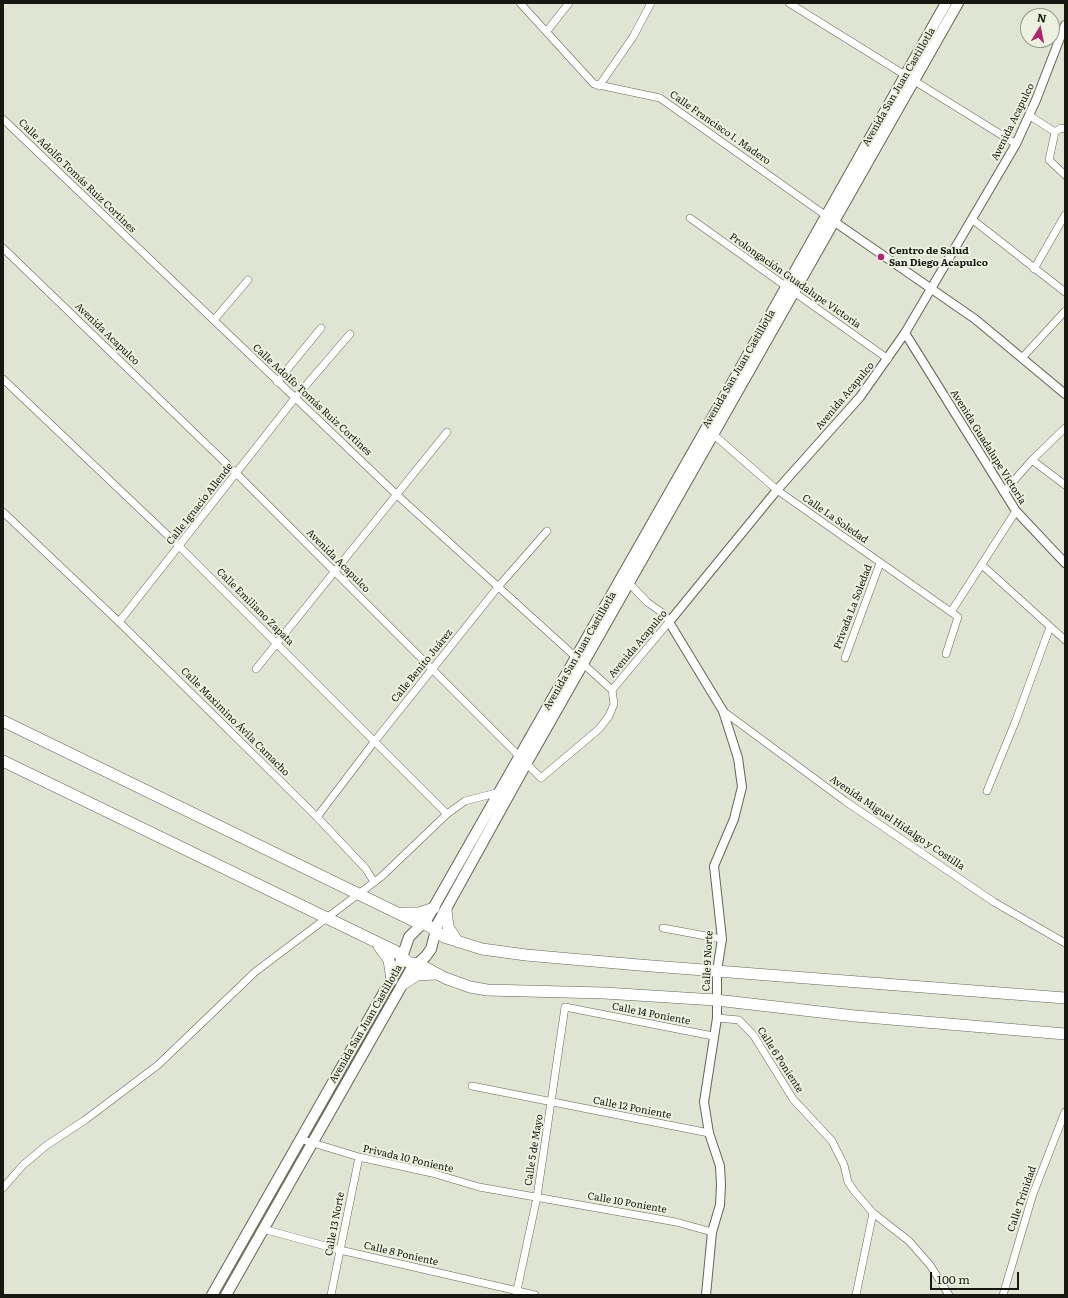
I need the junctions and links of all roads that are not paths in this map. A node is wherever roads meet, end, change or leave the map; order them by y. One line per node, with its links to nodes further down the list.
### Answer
1 (520, 3): 8 (street)
2 (568, 3): 8 (street)
3 (651, 3): 10 (street)
4 (789, 3): 9 (street)
5 (946, 3): 9 (main road, Avenida San Juan Castillotla)
6 (958, 3): 9 (main road, Avenida San Juan Castillotla)
7 (1065, 25): 11 (street, Avenida Acapulco)
8 (547, 31): 10 (street)
9 (910, 77): 15 (street); 17 (main road, Avenida San Juan Castillotla); 21 (main road, Avenida San Juan Castillotla)
10 (599, 86): 17 (street, Calle Francisco I. Madero)
11 (1030, 116): 14 (street); 15 (street, Avenida Acapulco)
12 (3, 119): 30 (street, Calle Adolfo Tomás Ruiz Cortines)
13 (1065, 129): 14 (street)
14 (1055, 132): 16 (street)
15 (1016, 144): 20 (street, Avenida Acapulco)
16 (1065, 175)
17 (825, 215): 21 (street, Calle Francisco I. Madero); 25 (main road, Avenida San Juan Castillotla)
18 (1065, 215): 23 (street)
19 (690, 218): 25 (street, Prolongación Guadalupe Victoria)
20 (973, 220): 23 (street); 26 (street, Avenida Acapulco)
21 (834, 221): 26 (street, Calle Francisco I. Madero); 28 (main road, Avenida San Juan Castillotla)
22 (3, 248): 44 (street, Avenida Acapulco)
23 (1034, 269): 27 (street)
24 (248, 280): 30 (street)
25 (786, 286): 28 (street, Prolongación Guadalupe Victoria); 67 (main road, Avenida San Juan Castillotla)
26 (932, 290): 33 (street, Avenida Acapulco); 34 (street, Calle Francisco I. Madero)
27 (1065, 292)
28 (794, 293): 35 (street, Prolongación Guadalupe Victoria); 42 (main road, Avenida San Juan Castillotla)
29 (1065, 311): 34 (street)
30 (214, 320): 37 (street, Calle Adolfo Tomás Ruiz Cortines)
31 (321, 328): 37 (street)
32 (350, 334): 39 (street, Calle Ignacio Allende)
33 (905, 334): 35 (street, Avenida Acapulco); 47 (street, Avenida Guadalupe Victoria)
34 (1022, 358): 38 (street, Calle Francisco I. Madero)
35 (888, 359): 46 (street, Avenida Acapulco)
36 (3, 379): 52 (street, Calle Emiliano Zapata)
37 (277, 382): 39 (street, Calle Adolfo Tomás Ruiz Cortines)
38 (1065, 394)
39 (295, 398): 44 (street, Calle Ignacio Allende); 48 (street, Calle Adolfo Tomás Ruiz Cortines)
40 (1065, 428): 43 (street)
41 (447, 432): 48 (street)
42 (713, 434): 46 (street, Calle La Soledad); 57 (main road, Avenida San Juan Castillotla)
43 (1032, 460): 45 (street); 47 (street)
44 (236, 473): 52 (street, Calle Ignacio Allende); 56 (street, Avenida Acapulco)
45 (1065, 485)
46 (778, 490): 53 (street, Calle La Soledad); 61 (street, Avenida Acapulco)
47 (1004, 492): 49 (street, Avenida Guadalupe Victoria)
48 (397, 495): 56 (street); 58 (street, Calle Adolfo Tomás Ruiz Cortines)
49 (1016, 511): 54 (street, Avenida Guadalupe Victoria); 55 (street)
50 (3, 512): 60 (street, Calle Maximino Ávila Camacho)
51 (547, 531): 58 (street, Calle Benito Juárez)
52 (180, 547): 60 (street, Calle Ignacio Allende); 64 (street, Calle Emiliano Zapata)
53 (880, 563): 59 (street, Calle La Soledad); 66 (street, Privada La Soledad)
54 (1065, 563)
55 (982, 565): 59 (street); 62 (street)
56 (334, 572): 64 (street); 69 (street, Avenida Acapulco)
57 (629, 583): 61 (street); 67 (main road, Avenida San Juan Castillotla)
58 (498, 587): 67 (street, Calle Adolfo Tomás Ruiz Cortines); 69 (street, Calle Benito Juárez)
59 (951, 612): 65 (street)
60 (119, 622): 79 (street, Calle Maximino Ávila Camacho)
61 (669, 622): 70 (street, Avenida Acapulco); 71 (street, Calle 9 Norte)
62 (1050, 627): 63 (street); 76 (street)
63 (1065, 640)
64 (277, 643): 68 (street); 73 (street, Calle Emiliano Zapata)
65 (946, 654)
66 (845, 658)
67 (579, 662): 70 (street, Calle Adolfo Tomás Ruiz Cortines); 74 (main road, Avenida San Juan Castillotla)
68 (256, 669)
69 (432, 670): 73 (street, Calle Benito Juárez); 74 (street, Avenida Acapulco)
70 (612, 690): 74 (street, Avenida Acapulco)
71 (724, 711): 89 (street, Calle 9 Norte); 91 (street, Avenida Miguel Hidalgo y Costilla)
72 (3, 721): 81 (highway)
73 (374, 742): 78 (street, Calle Emiliano Zapata); 79 (street, Calle Benito Juárez)
74 (523, 760): 77 (main road, Avenida San Juan Castillotla); 84 (main road, Avenida San Juan Castillotla)
75 (3, 761): 85 (highway)
76 (987, 791)
77 (500, 792): 78 (street); 82 (main road, Avenida San Juan Castillotla)
78 (447, 814): 80 (street)
79 (317, 817): 80 (street, Calle Maximino Ávila Camacho)
80 (374, 882): 81 (street)
81 (359, 894): 83 (highway); 85 (street)
82 (434, 908): 83 (highway); 86 (main road, Avenida San Juan Castillotla)
83 (390, 909): 86 (highway)
84 (446, 909): 88 (main road, Avenida San Juan Castillotla); 90 (highway)
85 (324, 918): 92 (highway); 112 (street)
86 (423, 925): 88 (highway); 93 (main road, Avenida San Juan Castillotla)
87 (663, 928): 89 (street)
88 (435, 932): 90 (highway); 94 (main road, Avenida San Juan Castillotla)
89 (722, 940): 95 (street, Calle 9 Norte)
90 (458, 942): 95 (highway)
91 (1065, 943)
92 (378, 944): 93 (highway); 97 (highway)
93 (403, 957): 94 (highway); 97 (main road, Avenida San Juan Castillotla)
94 (416, 964): 96 (highway); 98 (main road, Avenida San Juan Castillotla)
95 (717, 971): 99 (highway); 100 (street, Calle 9 Norte)
96 (436, 974): 98 (highway); 100 (highway)
97 (392, 980): 109 (main road, Avenida San Juan Castillotla)
98 (403, 984): 110 (main road, Avenida San Juan Castillotla)
99 (1065, 998)
100 (716, 1000): 102 (street, Calle 9 Norte); 103 (highway)
101 (565, 1007): 104 (street, Calle 14 Poniente); 106 (street, Calle 5 de Mayo)
102 (717, 1018): 104 (street, Calle 9 Norte); 114 (street, Calle 6 Poniente)
103 (1065, 1034)
104 (713, 1036): 108 (street, Calle 9 Norte)
105 (472, 1086): 106 (street, Calle 12 Poniente)
106 (552, 1103): 108 (street, Calle 12 Poniente); 113 (street, Calle 5 de Mayo)
107 (1065, 1112): 126 (street, Calle Trinidad)
108 (709, 1133): 116 (street, Calle 9 Norte)
109 (300, 1140): 110 (street, Privada 10 Poniente); 119 (main road, Avenida San Juan Castillotla)
110 (313, 1142): 111 (street, Privada 10 Poniente); 115 (main road, Avenida San Juan Castillotla)
111 (359, 1157): 113 (street, Privada 10 Poniente); 117 (street, Calle 13 Norte)
112 (3, 1188)
113 (536, 1197): 116 (street, Calle 10 Poniente); 118 (street, Calle 5 de Mayo)
114 (873, 1213): 124 (street); 125 (street, Calle 6 Poniente)
115 (263, 1229): 117 (street, Calle 8 Poniente); 120 (main road, Avenida San Juan Castillotla)
116 (712, 1232): 123 (street, Calle 9 Norte)
117 (340, 1250): 118 (street, Calle 8 Poniente); 121 (street, Calle 13 Norte)
118 (516, 1293): 122 (street, Calle 8 Poniente)
119 (212, 1295)
120 (226, 1295)
121 (331, 1295)
122 (535, 1295)
123 (706, 1295)
124 (856, 1295)
125 (949, 1295)
126 (1003, 1295)

